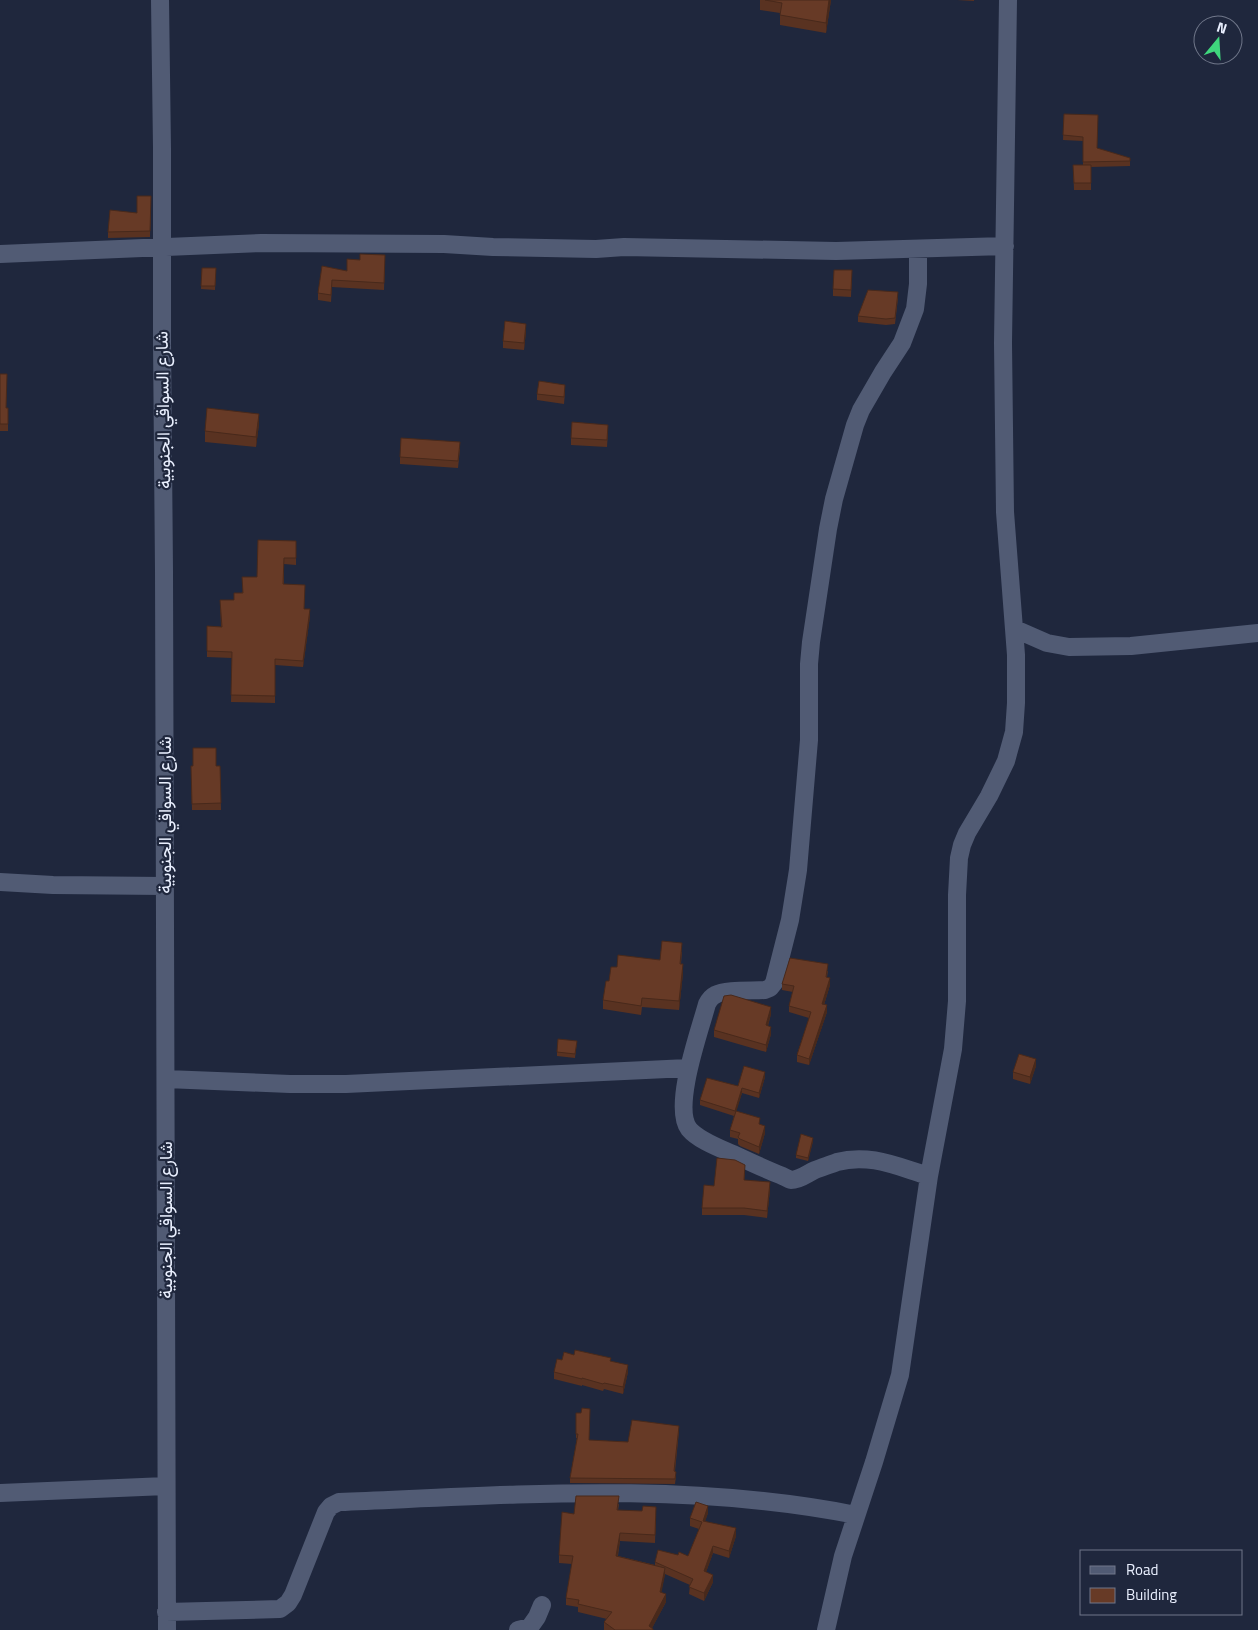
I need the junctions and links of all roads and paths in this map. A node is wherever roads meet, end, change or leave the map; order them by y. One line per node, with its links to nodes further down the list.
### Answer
1 (160, 0): 4 (street, شارع السواقي الجنوبية)
2 (1008, 0): 3 (street)
3 (1005, 246): 5 (street); 7 (street)
4 (162, 248): 5 (street); 6 (street); 10 (street, شارع السواقي الجنوبية)
5 (918, 249): 11 (street)
6 (0, 254)
7 (1015, 629): 8 (street); 13 (street)
8 (1258, 633)
9 (0, 882): 10 (street)
10 (165, 886): 12 (street, شارع السواقي الجنوبية)
11 (688, 1068): 12 (street); 13 (street)
12 (166, 1079): 14 (street, شارع السواقي الجنوبية)
13 (929, 1176): 16 (street)
14 (166, 1486): 15 (street); 18 (street, شارع السواقي الجنوبية)
15 (0, 1493)
16 (856, 1515): 18 (street); 21 (street)
17 (542, 1605): 20 (street)
18 (166, 1612): 19 (street, شارع السواقي الجنوبية)
19 (166, 1630)
20 (518, 1630)
21 (826, 1630)

